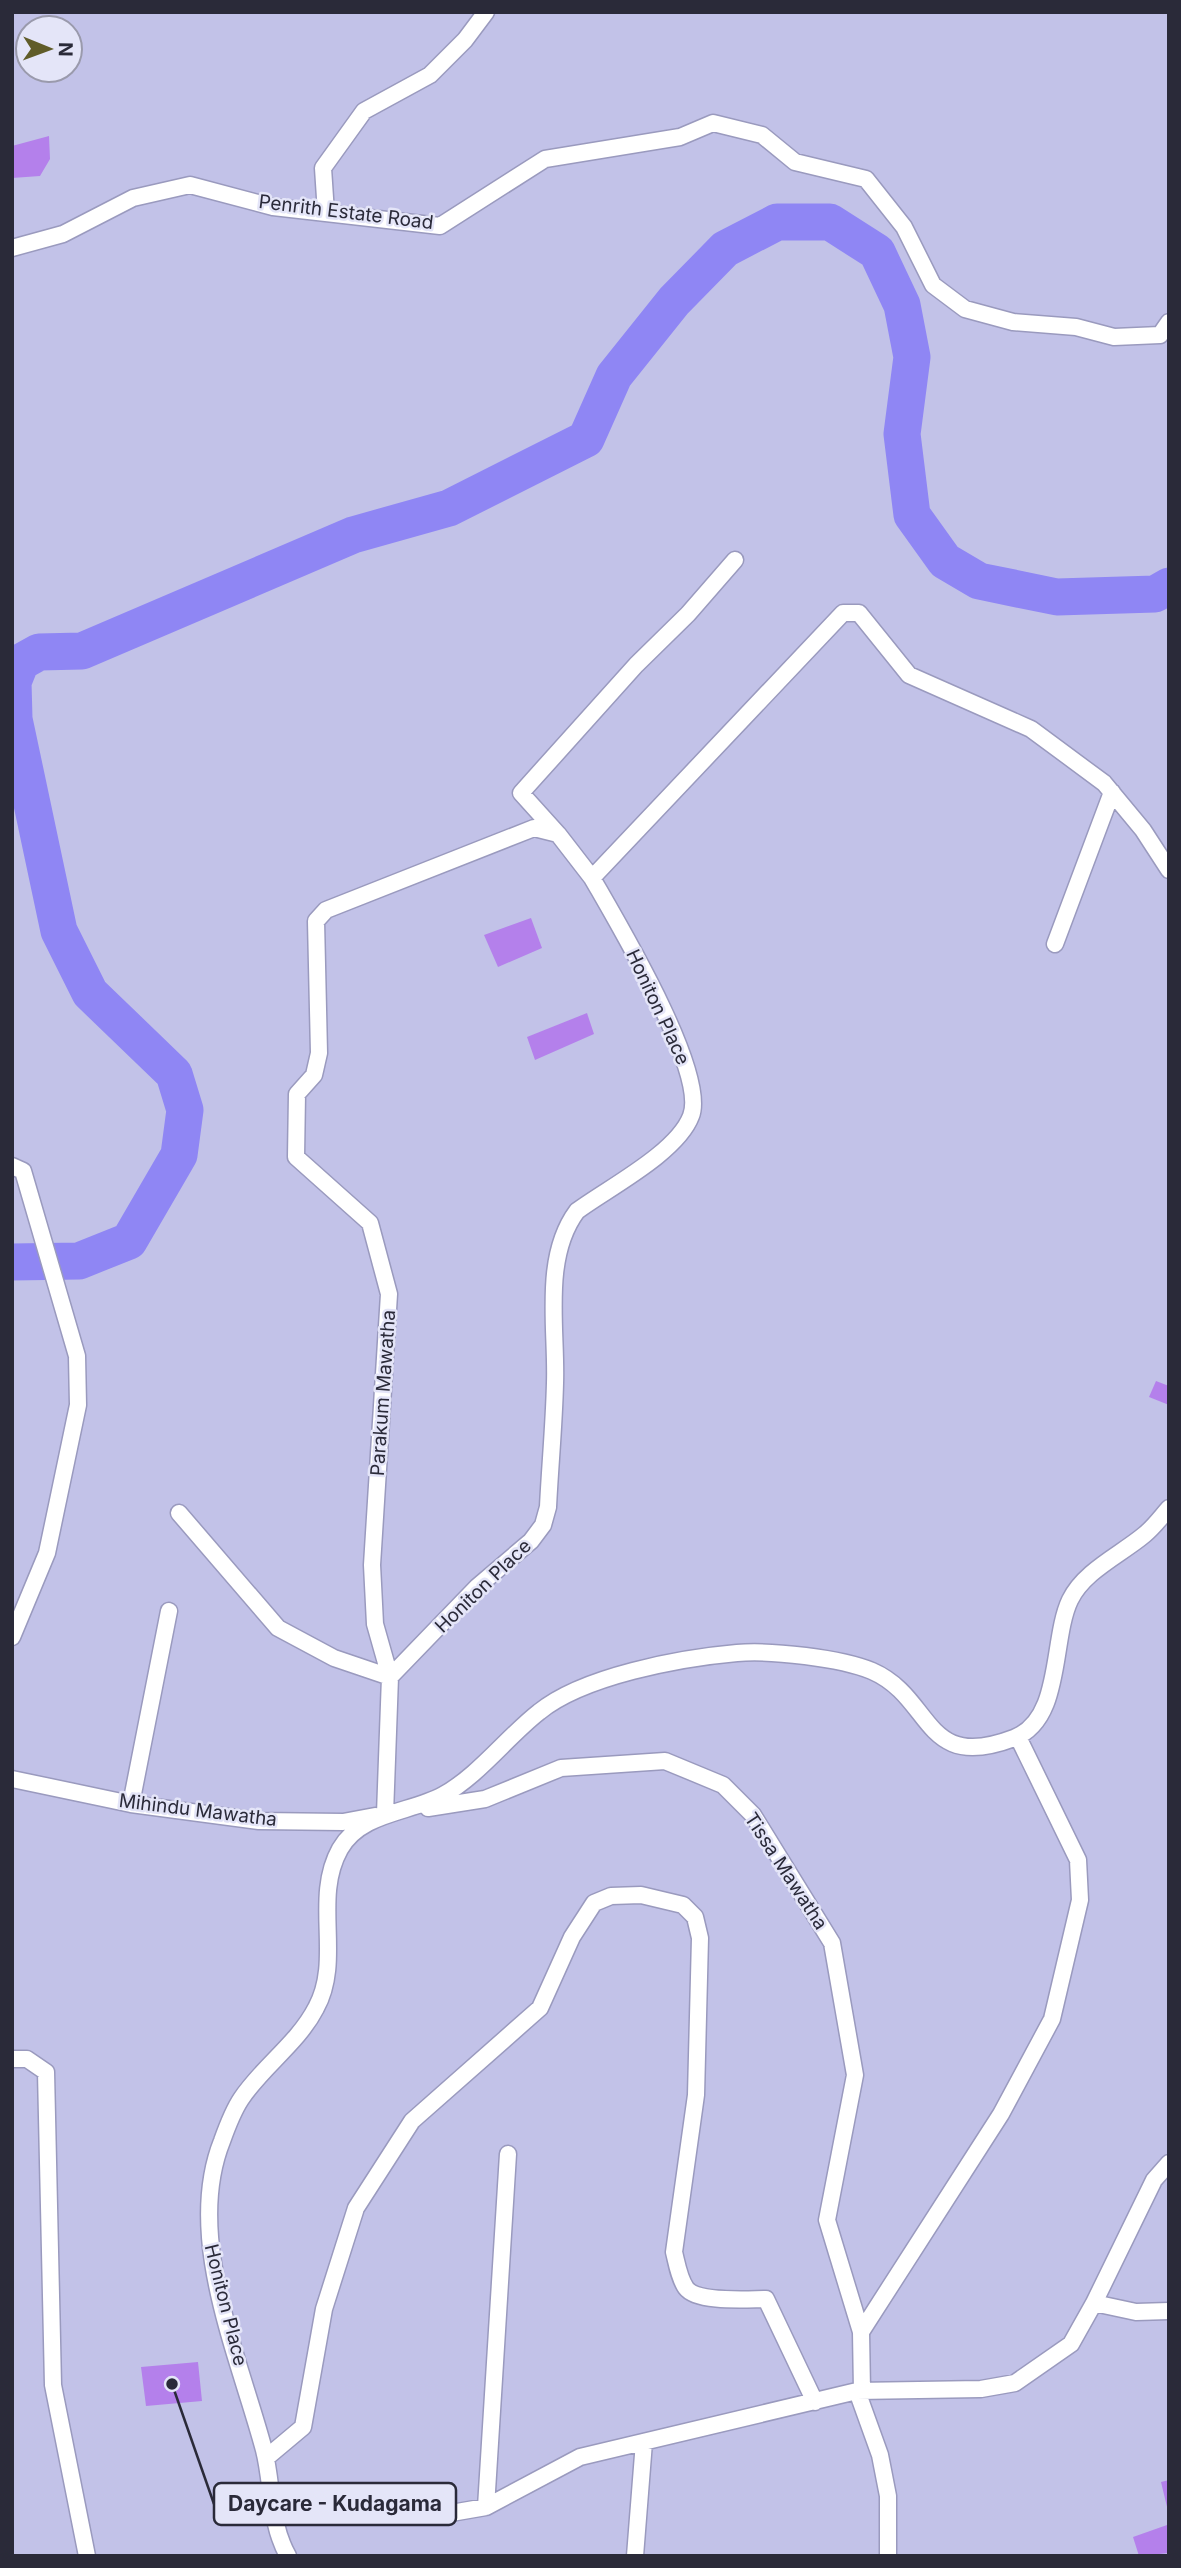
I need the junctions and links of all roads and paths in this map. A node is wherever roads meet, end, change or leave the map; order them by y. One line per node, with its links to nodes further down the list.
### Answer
1 (486, 12): 2 (street)
2 (326, 213): 3 (street, Penrith Estate Road); 4 (street, Penrith Estate Road)
3 (12, 248)
4 (1169, 322)
5 (734, 560): 7 (street)
6 (1112, 792): 8 (street); 9 (street); 10 (street)
7 (558, 834): 9 (street); 16 (street, Parakum Mawatha)
8 (1169, 870)
9 (592, 878): 16 (street, Honiton Place)
10 (1055, 944)
11 (12, 1166): 15 (street)
12 (1169, 1508): 17 (street)
13 (179, 1513): 16 (street)
14 (169, 1611): 19 (street)
15 (12, 1637)
16 (390, 1677): 20 (street)
17 (1018, 1737): 20 (street, Honiton Place); 26 (street)
18 (12, 1779): 19 (street, Mihindu Mawatha)
19 (131, 1804): 20 (street, Mihindu Mawatha)
20 (385, 1814): 26 (street, Tissa Mawatha); 30 (street, Honiton Place)
21 (12, 2059): 33 (street)
22 (508, 2154): 31 (street)
23 (1169, 2163): 24 (street)
24 (1094, 2303): 25 (street); 27 (street)
25 (1169, 2311)
26 (861, 2332): 27 (street, Tissa Mawatha)
27 (860, 2391): 28 (street); 36 (street, Tissa Mawatha)
28 (816, 2402): 29 (street); 30 (street)
29 (644, 2442): 31 (street); 35 (street)
30 (266, 2458): 32 (street, Honiton Place)
31 (486, 2507): 32 (street)
32 (274, 2512): 34 (street, Honiton Place)
33 (87, 2556)
34 (288, 2556)
35 (635, 2556)
36 (888, 2556)

